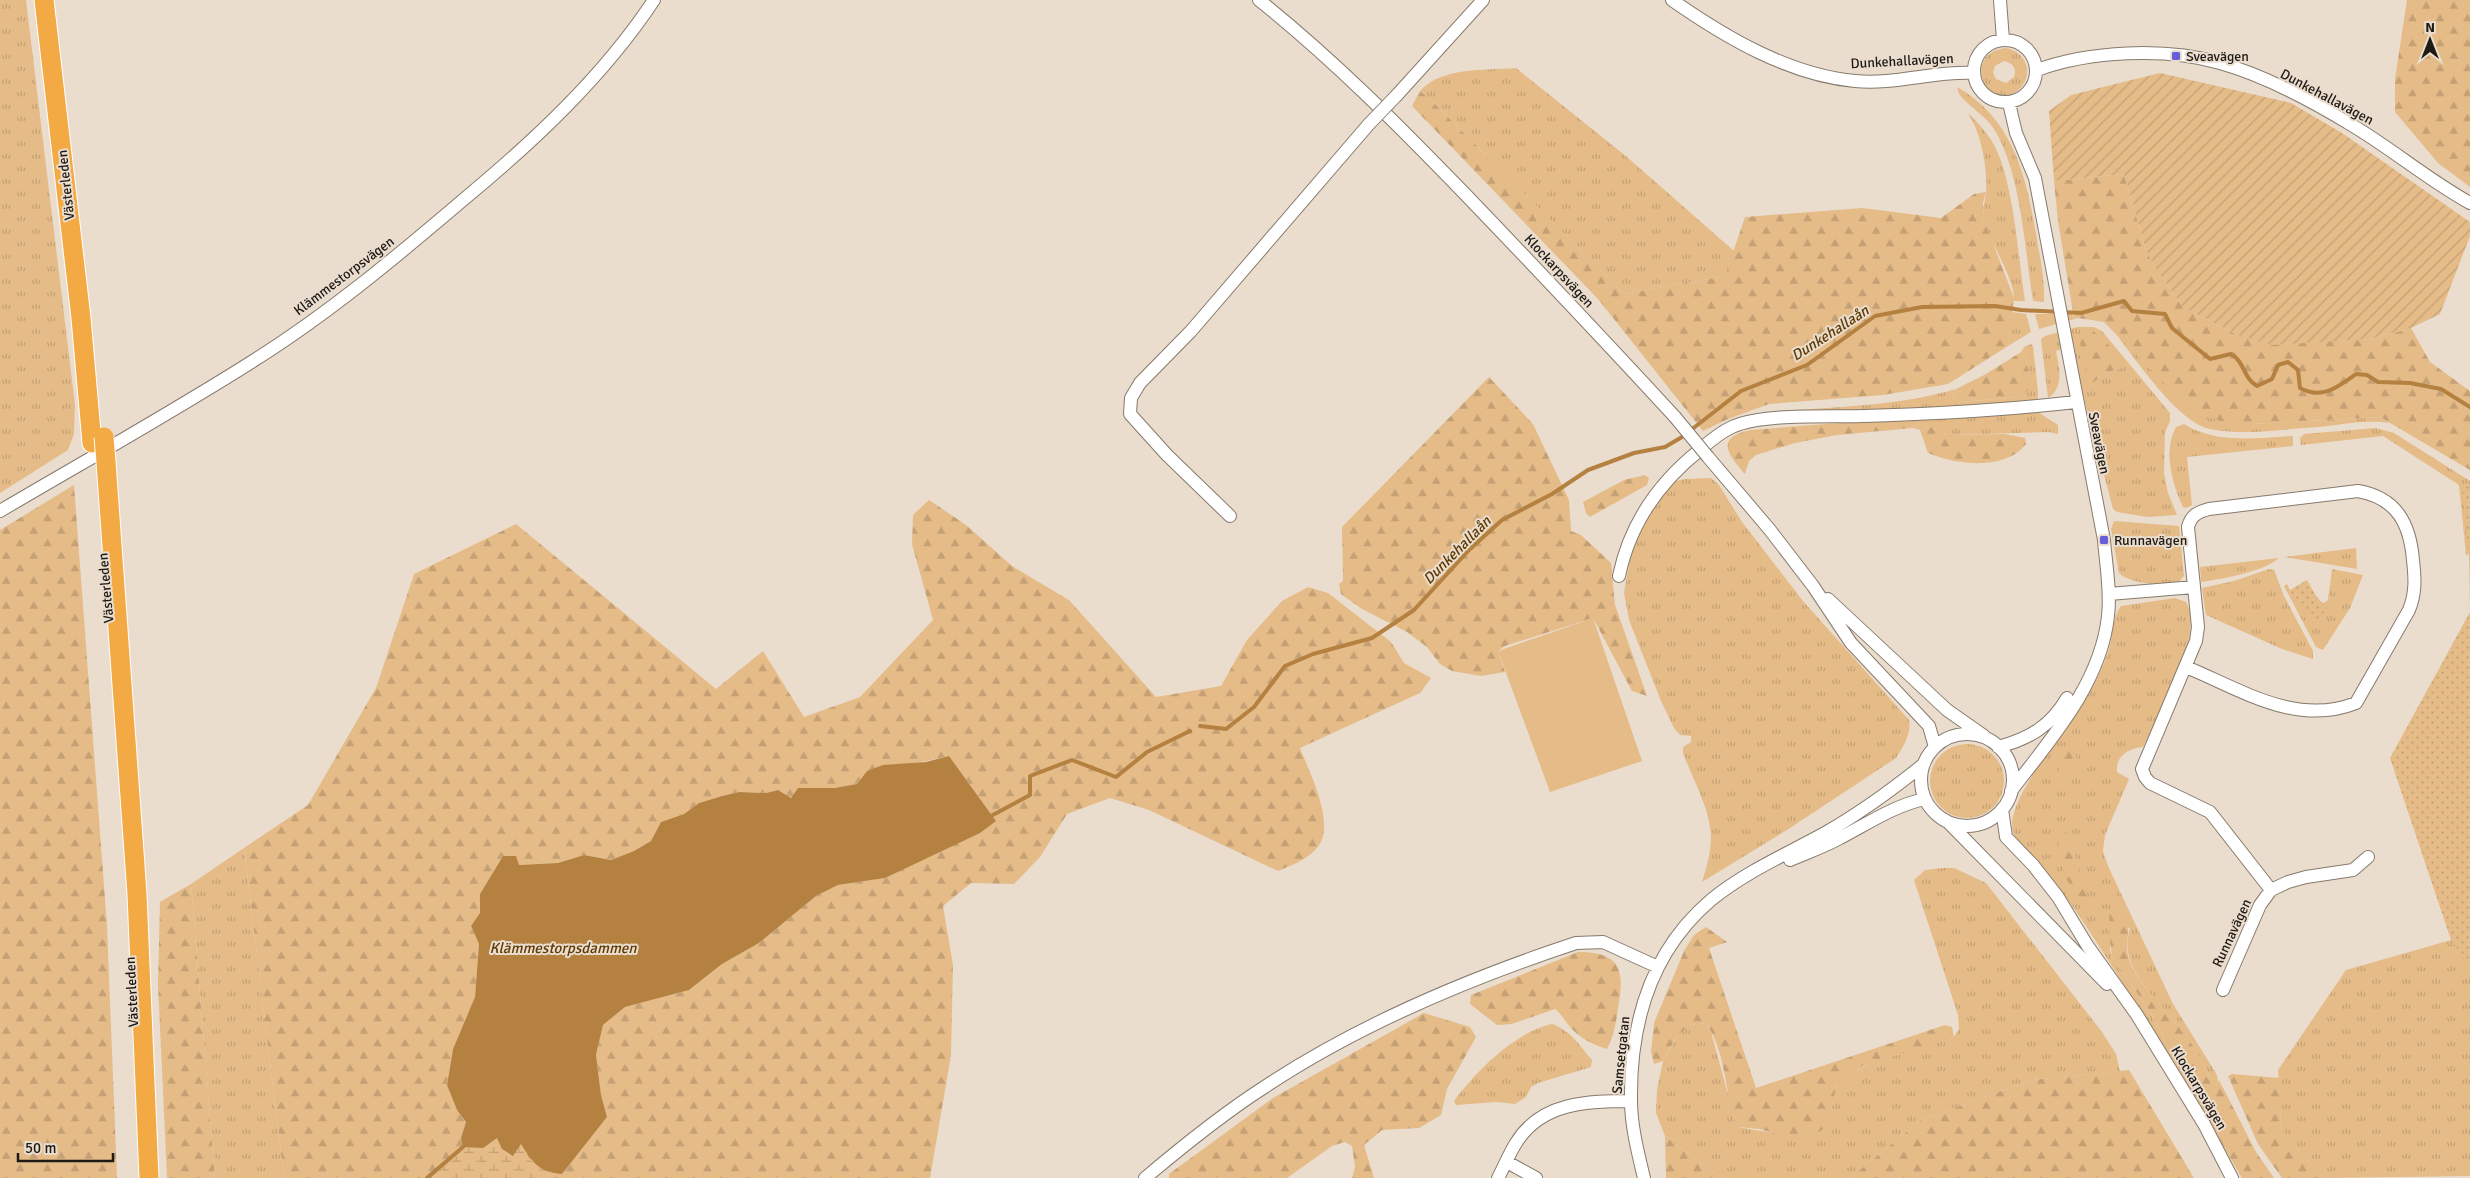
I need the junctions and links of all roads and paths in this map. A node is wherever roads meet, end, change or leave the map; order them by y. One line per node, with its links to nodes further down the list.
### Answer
1 (44, 0): 14 (highway, Västerleden)
2 (57, 0): 14 (highway, Västerleden)
3 (654, 0): 16 (street, Klämmestorpsvägen)
4 (1259, 0): 19 (street, Klockarpsvägen, bridge)
5 (1483, 0): 17 (street, bridge)
6 (1672, 0): 10 (street, Dunkehallavägen)
7 (2000, 0): 8 (street)
8 (2003, 40): 9 (street); 10 (street)
9 (2036, 70): 11 (street); 12 (street, Dunkehallavägen)
10 (1973, 73): 11 (street)
11 (2008, 103): 13 (street, Sveavägen)
12 (2470, 204)
13 (2076, 402): 18 (street); 21 (street, Sveavägen)
14 (98, 440): 15 (highway, Västerleden, bridge)
15 (101, 465): 39 (highway, Västerleden); 40 (highway, Västerleden)
16 (0, 510)
17 (1230, 516)
18 (1618, 576)
19 (1813, 586): 24 (street); 25 (street)
20 (2194, 587): 21 (street); 23 (street); 23 (street)
21 (2108, 594): 22 (street, Sveavägen)
22 (2108, 615): 24 (street); 27 (street)
23 (2186, 666): 33 (street)
24 (1993, 743): 25 (street); 27 (street)
25 (1935, 748): 26 (street)
26 (1924, 764): 28 (street); 32 (street)
27 (2011, 790): 29 (street)
28 (1926, 799): 30 (street); 32 (street)
29 (2002, 809): 30 (street); 36 (street)
30 (1946, 821): 36 (street)
31 (2368, 858): 33 (street)
32 (1739, 881): 34 (street, Samsetgatan)
33 (2271, 890): 35 (street, Runnavägen)
34 (1658, 967): 37 (street, Samsetgatan); 41 (street)
35 (2223, 990)
36 (2137, 1015): 45 (street, Klockarpsvägen)
37 (1631, 1101): 38 (street); 44 (street, Samsetgatan)
38 (1507, 1162): 42 (street); 43 (street)
39 (141, 1178)
40 (149, 1178)
41 (1145, 1178)
42 (1498, 1178)
43 (1536, 1178)
44 (1644, 1178)
45 (2232, 1178)

